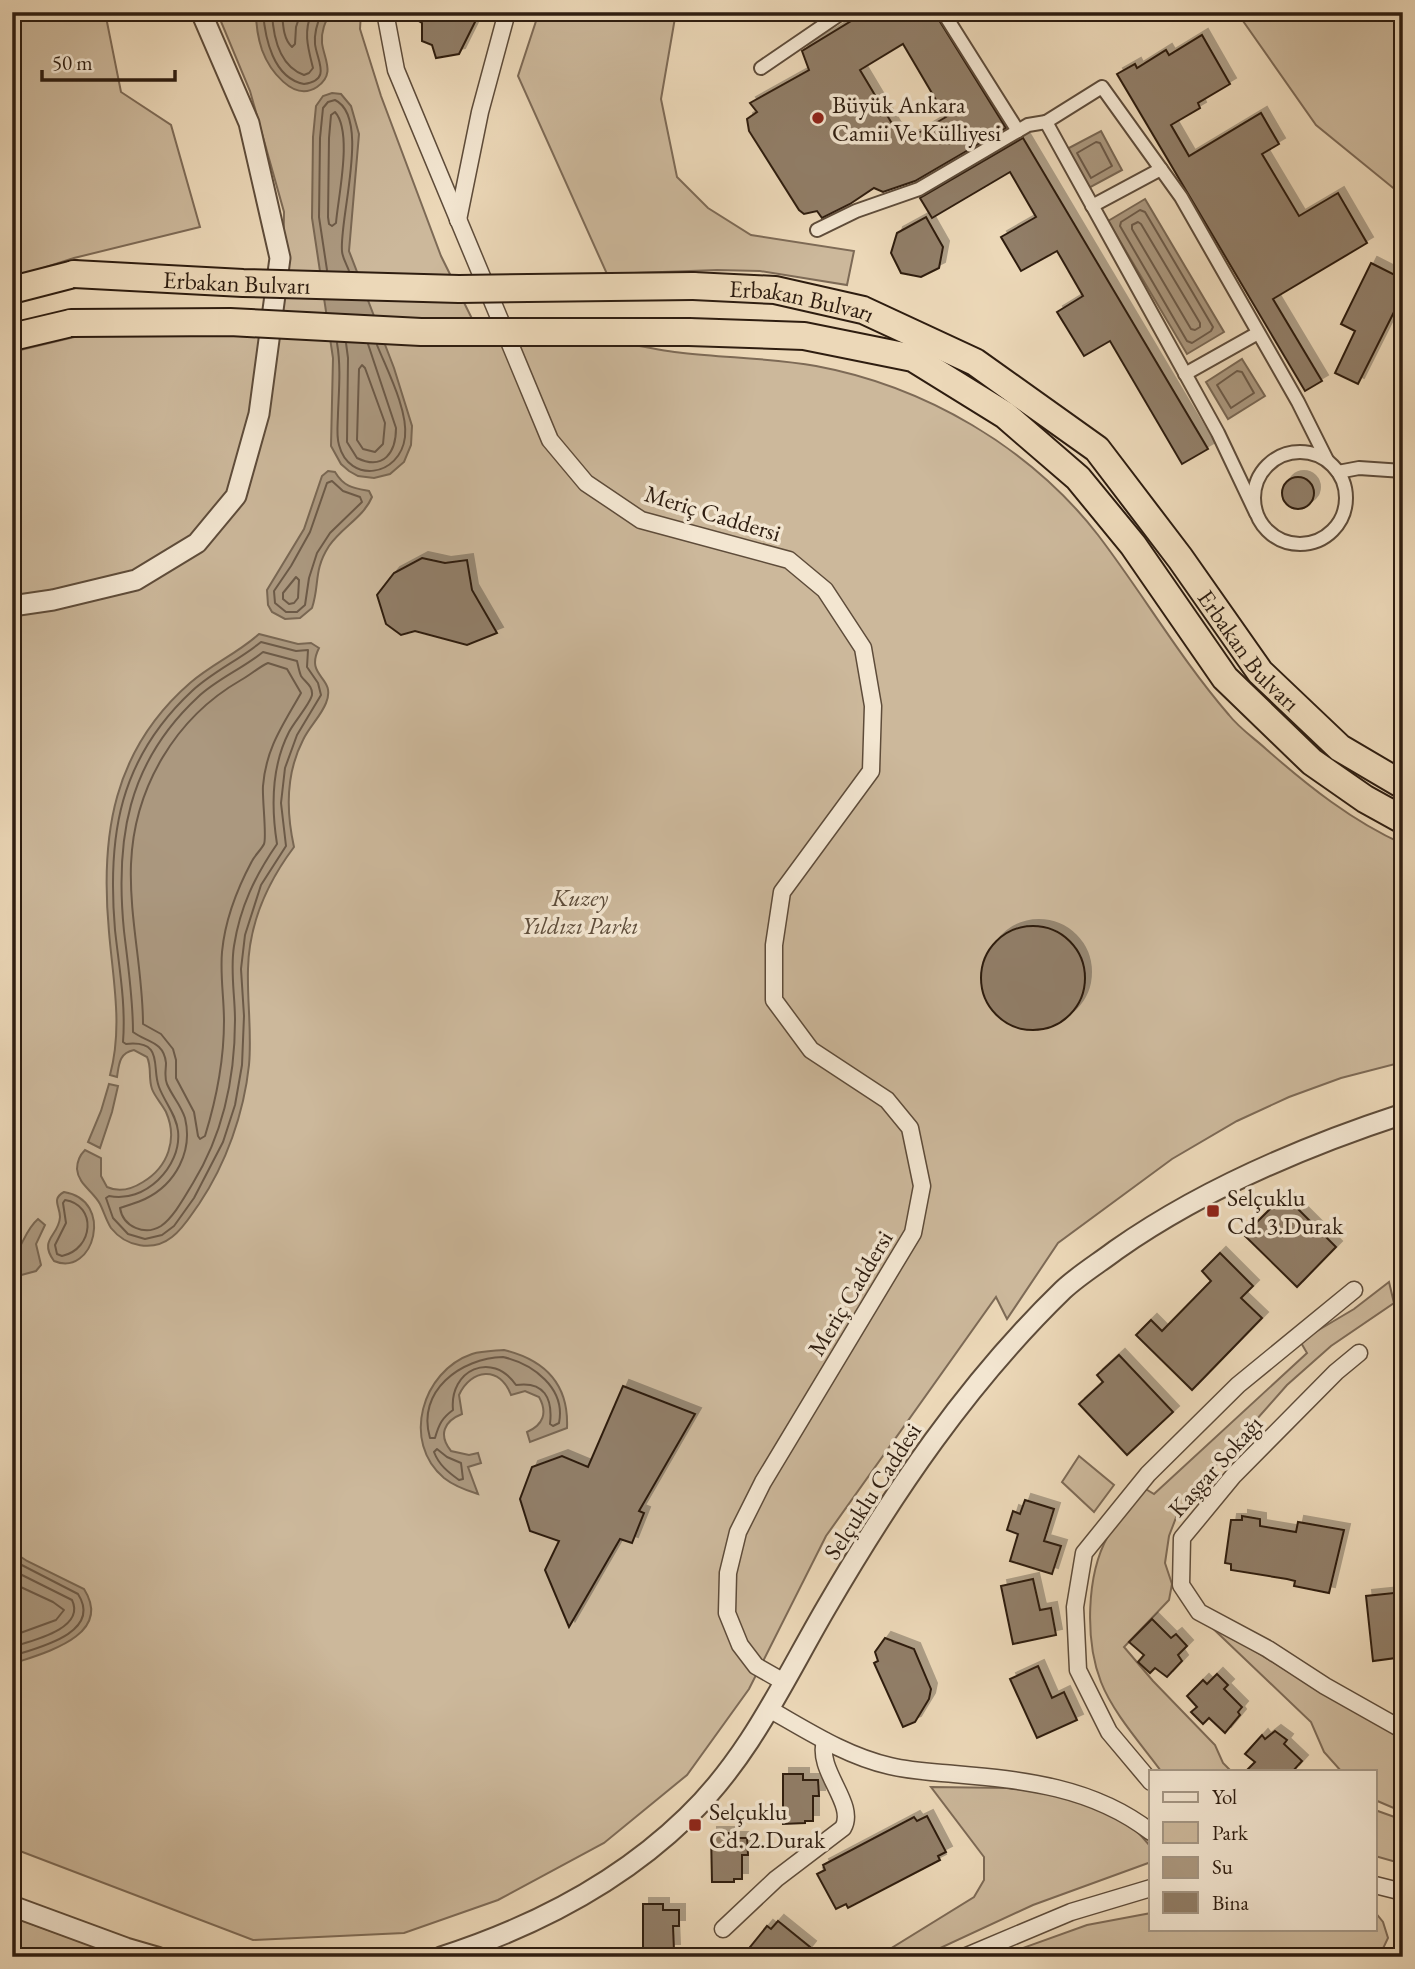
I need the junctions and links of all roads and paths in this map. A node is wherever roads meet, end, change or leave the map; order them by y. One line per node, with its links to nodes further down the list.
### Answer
1 (201, 12): 21 (street)
2 (385, 12): 11 (street, Meriç Caddersi)
3 (508, 12): 11 (street)
4 (843, 12): 6 (street)
5 (943, 12): 8 (street)
6 (761, 68)
7 (1046, 122): 8 (street); 9 (street); 10 (street)
8 (1018, 131): 12 (street)
9 (1161, 169): 10 (street); 14 (street)
10 (1092, 206): 16 (street)
11 (458, 220): 27 (street, Meriç Caddersi)
12 (817, 230)
13 (12, 290): 22 (highway, Erbakan Bulvarı, bridge)
14 (1258, 333): 16 (street); 17 (street)
15 (12, 337): 23 (highway, Erbakan Bulvarı, bridge)
16 (1185, 374): 20 (street)
17 (1327, 460): 18 (street); 20 (street)
18 (1338, 471): 19 (street); 20 (street)
19 (1403, 471)
20 (1256, 513)
21 (12, 606)
22 (1403, 785)
23 (1403, 820)
24 (1403, 1114): 27 (street, Selçuklu Caddesi)
25 (1354, 1290): 31 (street)
26 (1359, 1353): 29 (street, Kaşgar Sokağı)
27 (784, 1682): 28 (street, Selçuklu Caddesi)
28 (769, 1709): 30 (street); 39 (street, Selçuklu Caddesi)
29 (1403, 1730)
30 (825, 1741): 32 (street); 37 (street)
31 (1149, 1780)
32 (1149, 1831)
33 (1376, 1885): 35 (street)
34 (1149, 1889): 40 (street)
35 (1403, 1892)
36 (12, 1906): 38 (street)
37 (723, 1928)
38 (157, 1957)
39 (441, 1957)
40 (964, 1957)

